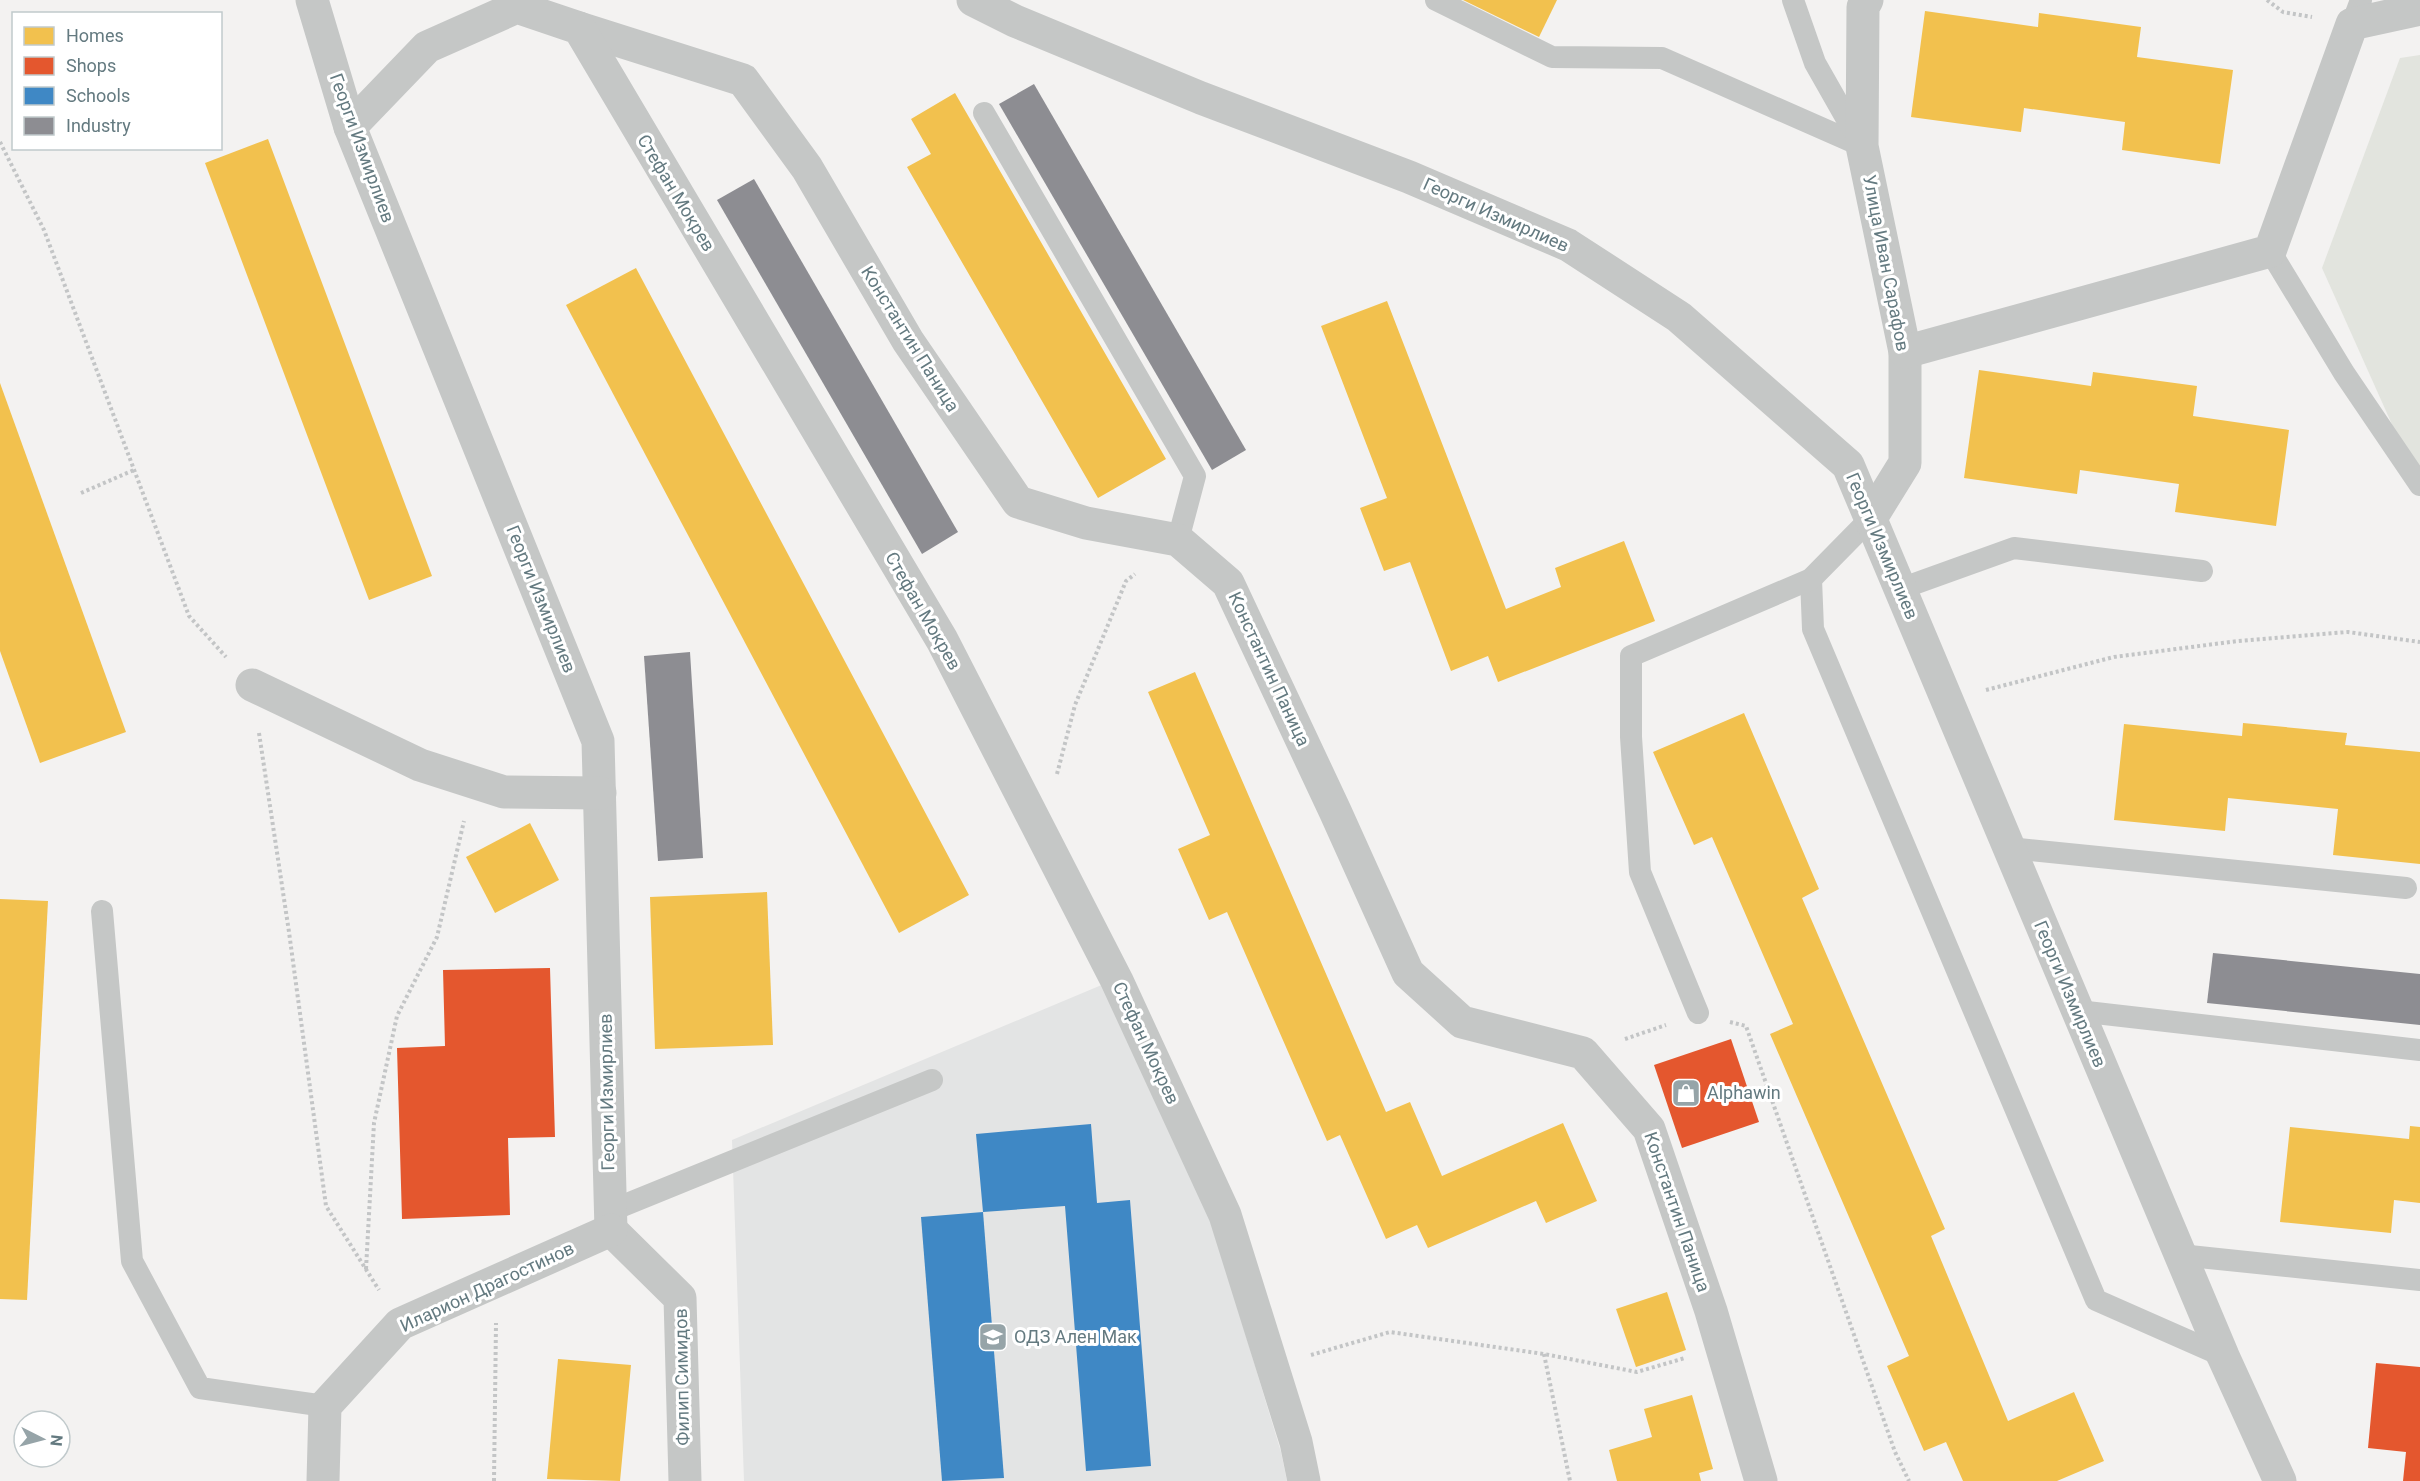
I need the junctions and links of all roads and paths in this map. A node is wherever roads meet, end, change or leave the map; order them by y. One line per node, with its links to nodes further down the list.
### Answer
1 (312, 0): 11 (street, Георги Измирлиев)
2 (973, 0): 19 (street, Георги Измирлиев)
3 (1436, 0): 13 (lane)
4 (1793, 0): 13 (lane)
5 (1867, 0): 13 (street, Улица Иван Сарафов)
6 (2267, 0): 8 (path)
7 (2420, 9): 8 (street)
8 (2357, 12): 14 (street)
9 (579, 28): 11 (street); 20 (street, Константин Паница); 29 (street, Стефан Мокрев)
10 (984, 112): 20 (lane)
11 (350, 127): 28 (street, Георги Измирлиев)
12 (0, 142): 16 (path)
13 (1862, 146): 15 (street, Улица Иван Сарафов)
14 (2270, 251): 15 (street); 17 (lane)
15 (1905, 352): 19 (street, Улица Иван Сарафов)
16 (134, 470): 18 (path); 25 (path)
17 (2420, 485)
18 (81, 493)
19 (1871, 518): 22 (lane); 23 (street, Георги Измирлиев)
20 (1178, 540): 29 (path); 36 (street, Константин Паница)
21 (2202, 571): 23 (lane)
22 (1811, 579): 34 (lane); 46 (lane)
23 (1900, 589): 26 (street, Георги Измирлиев)
24 (2420, 642): 26 (path)
25 (252, 685): 27 (street); 40 (path)
26 (1947, 700): 30 (street, Георги Измирлиев)
27 (473, 782): 28 (street); 40 (path)
28 (600, 793): 38 (street, Георги Измирлиев)
29 (1041, 833): 47 (street, Стефан Мокрев)
30 (2009, 848): 31 (lane); 33 (street, Георги Измирлиев)
31 (2406, 888)
32 (102, 911): 48 (lane)
33 (2078, 1011): 35 (lane); 39 (street, Георги Измирлиев)
34 (1698, 1013): 36 (path); 55 (path)
35 (2420, 1050)
36 (1583, 1053): 44 (street, Константин Паница)
37 (932, 1080): 38 (lane)
38 (610, 1221): 42 (street, Иларион Драгостинов); 51 (street, Филип Симидов)
39 (2180, 1255): 41 (lane); 46 (street, Георги Измирлиев)
40 (366, 1270): 43 (path)
41 (2420, 1280)
42 (497, 1281): 43 (street, Иларион Драгостинов); 50 (path)
43 (400, 1323): 48 (street, Иларион Драгостинов)
44 (1722, 1348): 45 (path); 54 (street, Константин Паница)
45 (1544, 1354): 47 (path); 53 (path)
46 (2223, 1356): 56 (street, Георги Измирлиев)
47 (1273, 1366): 52 (street, Стефан Мокрев)
48 (325, 1406): 49 (street)
49 (323, 1481)
50 (494, 1481)
51 (685, 1481)
52 (1304, 1481)
53 (1570, 1481)
54 (1761, 1481)
55 (1909, 1481)
56 (2280, 1481)

